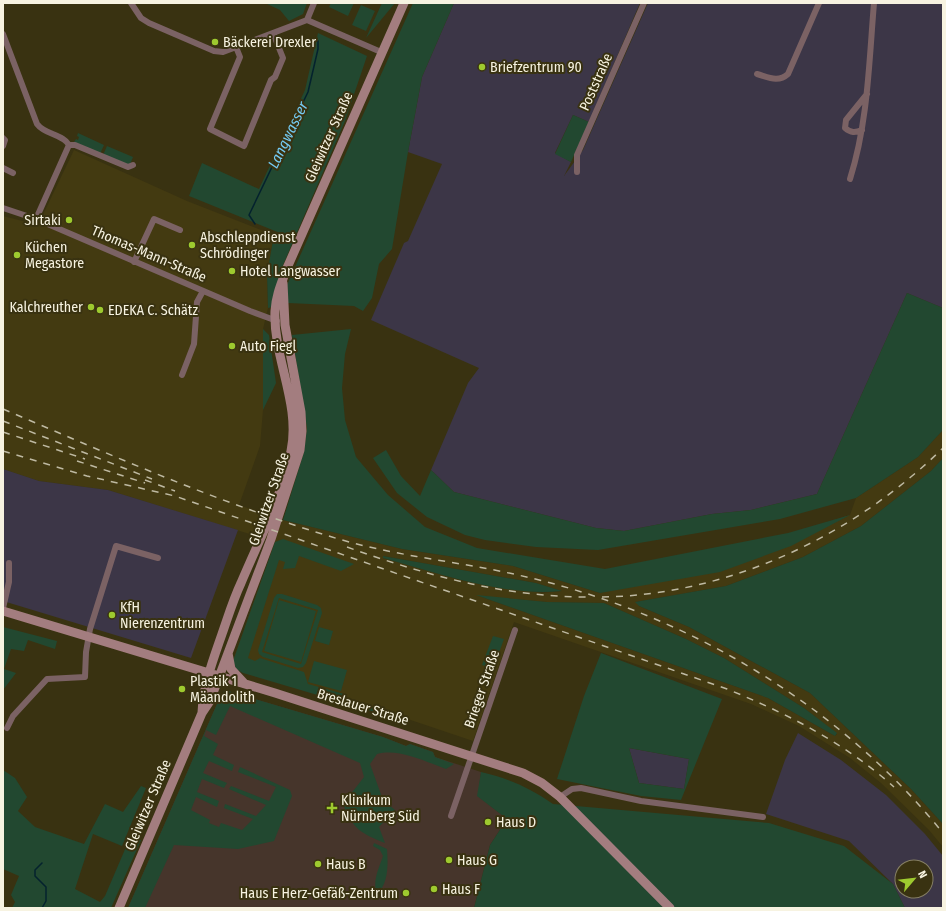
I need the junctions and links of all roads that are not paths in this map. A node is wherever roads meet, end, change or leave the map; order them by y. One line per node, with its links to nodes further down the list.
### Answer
1 (131, 3): 10 (street)
2 (314, 3): 7 (street)
3 (404, 3): 11 (main road, Gleiwitzer Straße)
4 (644, 3): 20 (street, Poststraße)
5 (819, 3): 12 (street)
6 (874, 3): 13 (street)
7 (307, 20): 8 (street); 11 (street)
8 (273, 33): 10 (street); 10 (street)
9 (3, 34): 16 (street)
10 (236, 47)
11 (381, 52): 27 (main road, Gleiwitzer Straße)
12 (757, 74)
13 (868, 92): 14 (street); 14 (street)
14 (862, 133): 22 (street)
15 (3, 138): 17 (street)
16 (69, 145): 18 (street); 24 (street)
17 (3, 146)
18 (133, 165)
19 (3, 168): 21 (street)
20 (577, 172)
21 (13, 173)
22 (850, 179)
23 (3, 208): 24 (street, Thomas-Mann-Straße)
24 (36, 218): 26 (street, Thomas-Mann-Straße)
25 (180, 230): 26 (street)
26 (134, 262): 28 (street, Thomas-Mann-Straße)
27 (282, 283): 29 (main road, Gleiwitzer Straße); 30 (main road, Gleiwitzer Straße)
28 (203, 291): 29 (street, Thomas-Mann-Straße); 31 (street)
29 (275, 320): 30 (street, Thomas-Mann-Straße); 38 (main road, Gleiwitzer Straße)
30 (285, 321): 37 (main road, Gleiwitzer Straße)
31 (182, 375)
32 (158, 558): 36 (street)
33 (9, 563): 34 (street)
34 (3, 609): 36 (main road, Breslauer Straße)
35 (515, 630): 43 (street, Brieger Straße)
36 (88, 638): 38 (main road, Breslauer Straße); 42 (street)
37 (228, 652): 39 (main road, Gleiwitzer Straße); 40 (main road)
38 (208, 674): 39 (main road, Breslauer Straße); 41 (main road, Gleiwitzer Straße)
39 (219, 678): 40 (main road, Breslauer Straße); 41 (main road, Gleiwitzer Straße)
40 (244, 684): 43 (main road, Breslauer Straße)
41 (202, 713): 47 (main road, Gleiwitzer Straße)
42 (7, 728)
43 (472, 756): 44 (main road, Breslauer Straße); 45 (street, Brieger Straße)
44 (560, 797): 46 (street); 48 (main road, Breslauer Straße)
45 (451, 816)
46 (764, 817)
47 (119, 908)
48 (670, 908)

